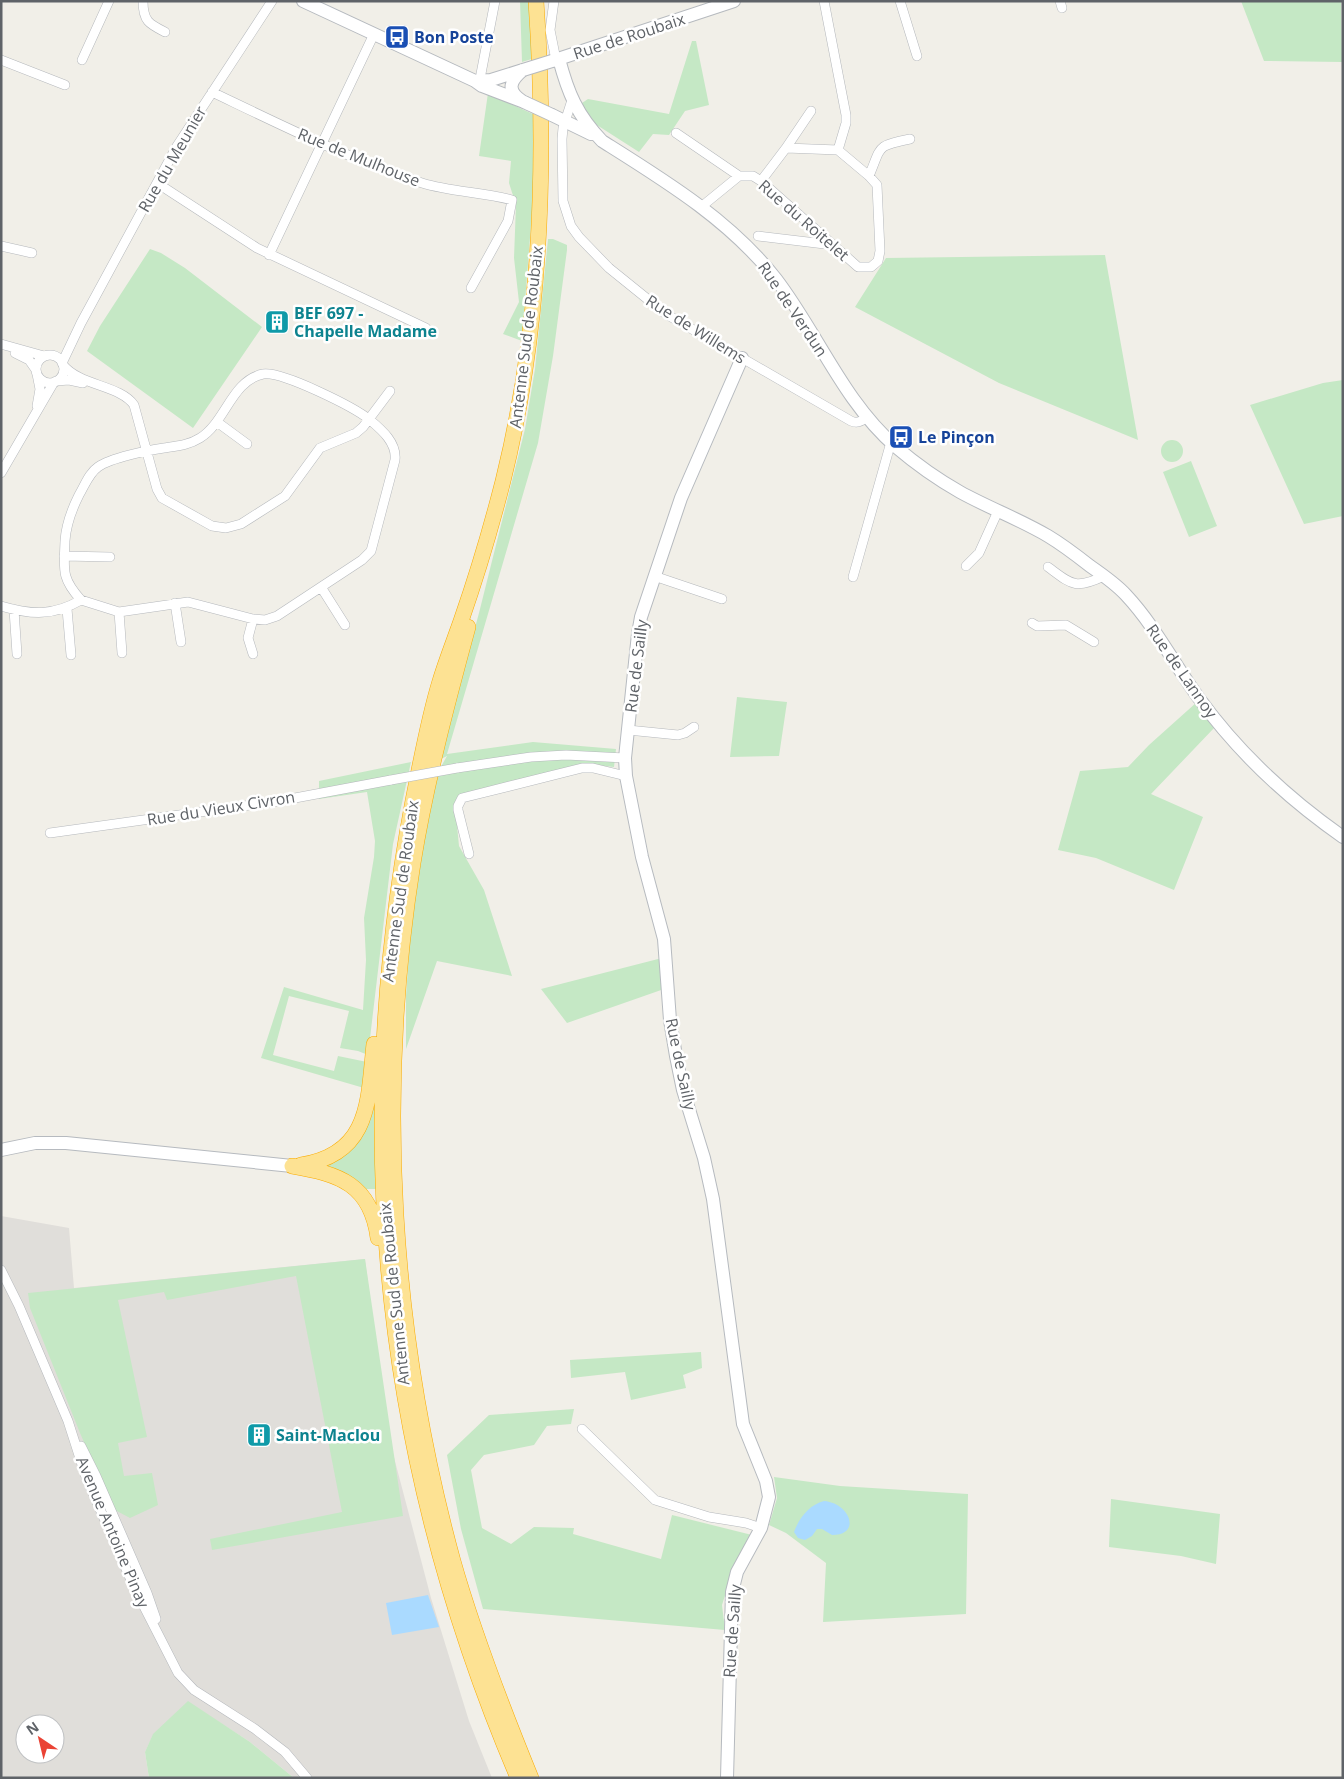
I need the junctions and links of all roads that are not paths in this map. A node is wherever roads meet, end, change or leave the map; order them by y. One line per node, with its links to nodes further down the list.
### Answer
1 (109, 1): 17 (street)
2 (143, 1): 13 (street)
3 (272, 1): 22 (street, Rue du Meunier)
4 (303, 1): 12 (main road)
5 (495, 1): 20 (street)
6 (536, 1): 96 (highway, Antenne Sud de Roubaix)
7 (541, 1): 105 (highway, Antenne Sud de Roubaix)
8 (554, 1): 18 (street)
9 (734, 1): 18 (main road, Rue de Roubaix)
10 (824, 1): 33 (street)
11 (900, 1): 15 (street)
12 (317, 4): 14 (main road)
13 (165, 32)
14 (374, 34): 20 (main road); 31 (street)
15 (917, 56)
16 (1, 60): 21 (street)
17 (82, 60)
18 (556, 60): 19 (main road, bridge); 23 (main road)
19 (524, 70): 20 (main road); 24 (main road)
20 (478, 82): 24 (main road)
21 (65, 85)
22 (212, 92): 31 (street, Rue de Mulhouse); 37 (street, Rue du Meunier)
23 (571, 101): 26 (main road); 27 (street, Rue de Willems); 30 (main road, Rue de Verdun)
24 (524, 102): 26 (main road, bridge)
25 (811, 111): 32 (street)
26 (550, 112): 27 (main road)
27 (565, 121): 30 (main road); 49 (street, Rue de Willems)
28 (676, 133): 34 (street, Rue du Roitelet)
29 (910, 139): 35 (street)
30 (602, 141): 38 (main road, Rue de Verdun)
31 (322, 145): 43 (street); 44 (street, Rue de Mulhouse)
32 (786, 148): 33 (street); 36 (street)
33 (838, 150): 35 (street)
34 (739, 176): 36 (street, Rue du Roitelet); 38 (street, Rue du Roitelet)
35 (869, 176): 40 (street, Rue du Roitelet)
36 (762, 181): 40 (street, Rue du Roitelet)
37 (157, 183): 43 (street); 45 (street, Rue du Meunier)
38 (701, 207): 55 (main road, Rue de Verdun)
39 (758, 236): 40 (street)
40 (833, 245)
41 (1, 246): 42 (street)
42 (32, 253)
43 (269, 254): 46 (street)
44 (471, 288)
45 (81, 323): 48 (street, Rue du Meunier); 50 (street, Rue du Meunier)
46 (426, 328)
47 (1, 345): 48 (street); 51 (street)
48 (46, 356): 50 (street); 51 (street)
49 (742, 358): 55 (street, Rue de Willems); 69 (main road, Rue de Sailly)
50 (63, 364): 52 (street); 53 (street)
51 (37, 372): 52 (street); 56 (street)
52 (55, 382): 53 (street); 56 (street)
53 (108, 389): 61 (street)
54 (390, 392): 57 (street)
55 (868, 417): 59 (main road, Rue de Verdun)
56 (32, 419): 62 (street)
57 (370, 420): 58 (street); 61 (street); 72 (street)
58 (217, 422): 60 (street); 61 (street)
59 (891, 442): 63 (main road, Rue de Verdun); 71 (street)
60 (247, 444)
61 (147, 451): 65 (street)
62 (1, 473)
63 (998, 511): 64 (main road, Rue de Verdun); 67 (street)
64 (1012, 518): 70 (main road, Rue de Lannoy)
65 (64, 556): 66 (street); 74 (street)
66 (110, 557)
67 (966, 566)
68 (1048, 567): 70 (street)
69 (654, 576): 73 (street); 90 (main road, Rue de Sailly)
70 (1104, 576): 94 (main road, Rue de Lannoy)
71 (853, 577)
72 (321, 587): 80 (street); 82 (street)
73 (722, 598)
74 (81, 600): 77 (street); 79 (street)
75 (175, 603): 79 (street); 80 (street); 83 (street)
76 (1, 606): 78 (street)
77 (66, 608): 78 (street); 88 (street)
78 (14, 610): 86 (street)
79 (119, 612): 85 (street)
80 (253, 620): 87 (street)
81 (1032, 623): 84 (street)
82 (345, 625)
83 (181, 642)
84 (1094, 642)
85 (122, 653)
86 (17, 654)
87 (253, 654)
88 (71, 656)
89 (694, 727): 90 (street)
90 (628, 730): 91 (main road, Rue de Sailly)
91 (625, 758): 92 (main road, Rue de Sailly); 93 (street, Rue du Vieux Civron, bridge)
92 (626, 776): 95 (street); 102 (main road, Rue de Sailly)
93 (50, 833)
94 (1343, 837)
95 (469, 854)
96 (388, 964): 98 (highway); 100 (highway, Antenne Sud de Roubaix)
97 (1, 1150): 98 (main road)
98 (292, 1166): 100 (highway)
99 (1, 1270): 103 (street, Avenue Antoine Pinay)
100 (401, 1372): 104 (highway, Antenne Sud de Roubaix)
101 (582, 1429): 102 (street)
102 (761, 1528): 106 (main road, Rue de Sailly)
103 (307, 1778)
104 (518, 1778)
105 (531, 1778)
106 (727, 1778)

